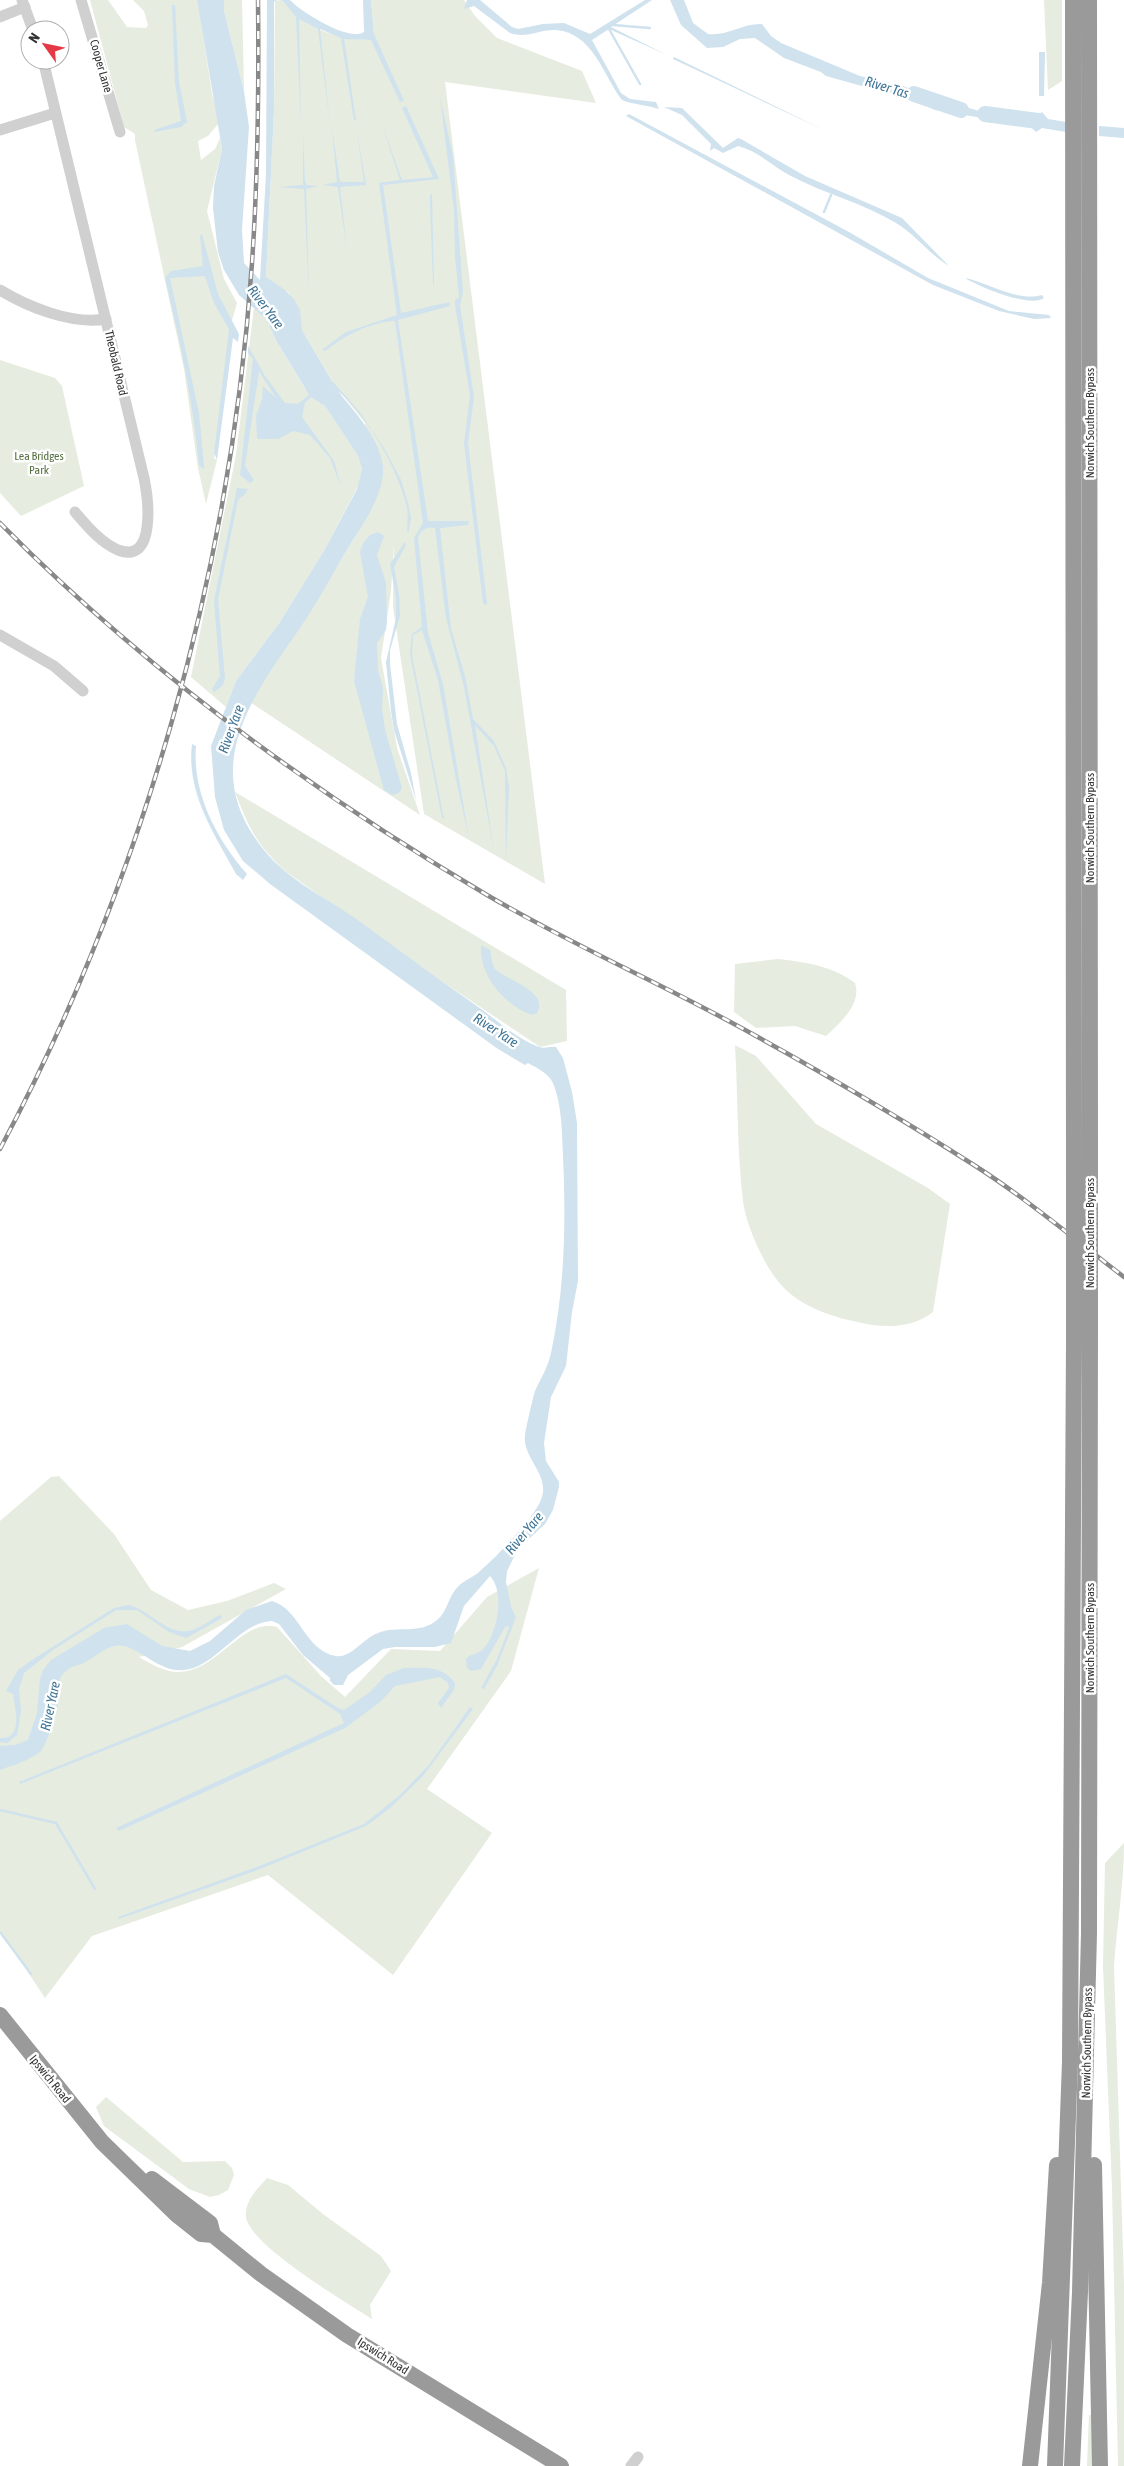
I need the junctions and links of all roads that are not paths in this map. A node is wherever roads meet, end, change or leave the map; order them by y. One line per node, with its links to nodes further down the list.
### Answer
1 (81, 0): 11 (street, Cooper Lane)
2 (1073, 0): 8 (highway, Norwich Southern Bypass)
3 (1089, 0): 8 (highway, Norwich Southern Bypass)
4 (24, 4): 5 (street); 6 (street)
5 (0, 17)
6 (30, 20)
7 (45, 70): 9 (street, Theobald Road)
8 (1082, 89): 12 (highway, Norwich Southern Bypass)
9 (56, 113): 10 (street); 14 (street, Theobald Road)
10 (0, 130)
11 (120, 132)
12 (1082, 169): 18 (highway, Norwich Southern Bypass, bridge); 19 (highway, Norwich Southern Bypass, bridge)
13 (0, 290): 14 (street)
14 (106, 319): 15 (street, Theobald Road)
15 (75, 512)
16 (0, 635): 17 (street)
17 (83, 691)
18 (1073, 1865): 22 (highway); 23 (highway, Norwich Southern Bypass)
19 (1089, 1933): 24 (highway, Norwich Southern Bypass); 25 (highway)
20 (0, 2015): 21 (highway, Ipswich Road)
21 (561, 2466)
22 (1030, 2466)
23 (1056, 2466)
24 (1072, 2466)
25 (1100, 2466)

